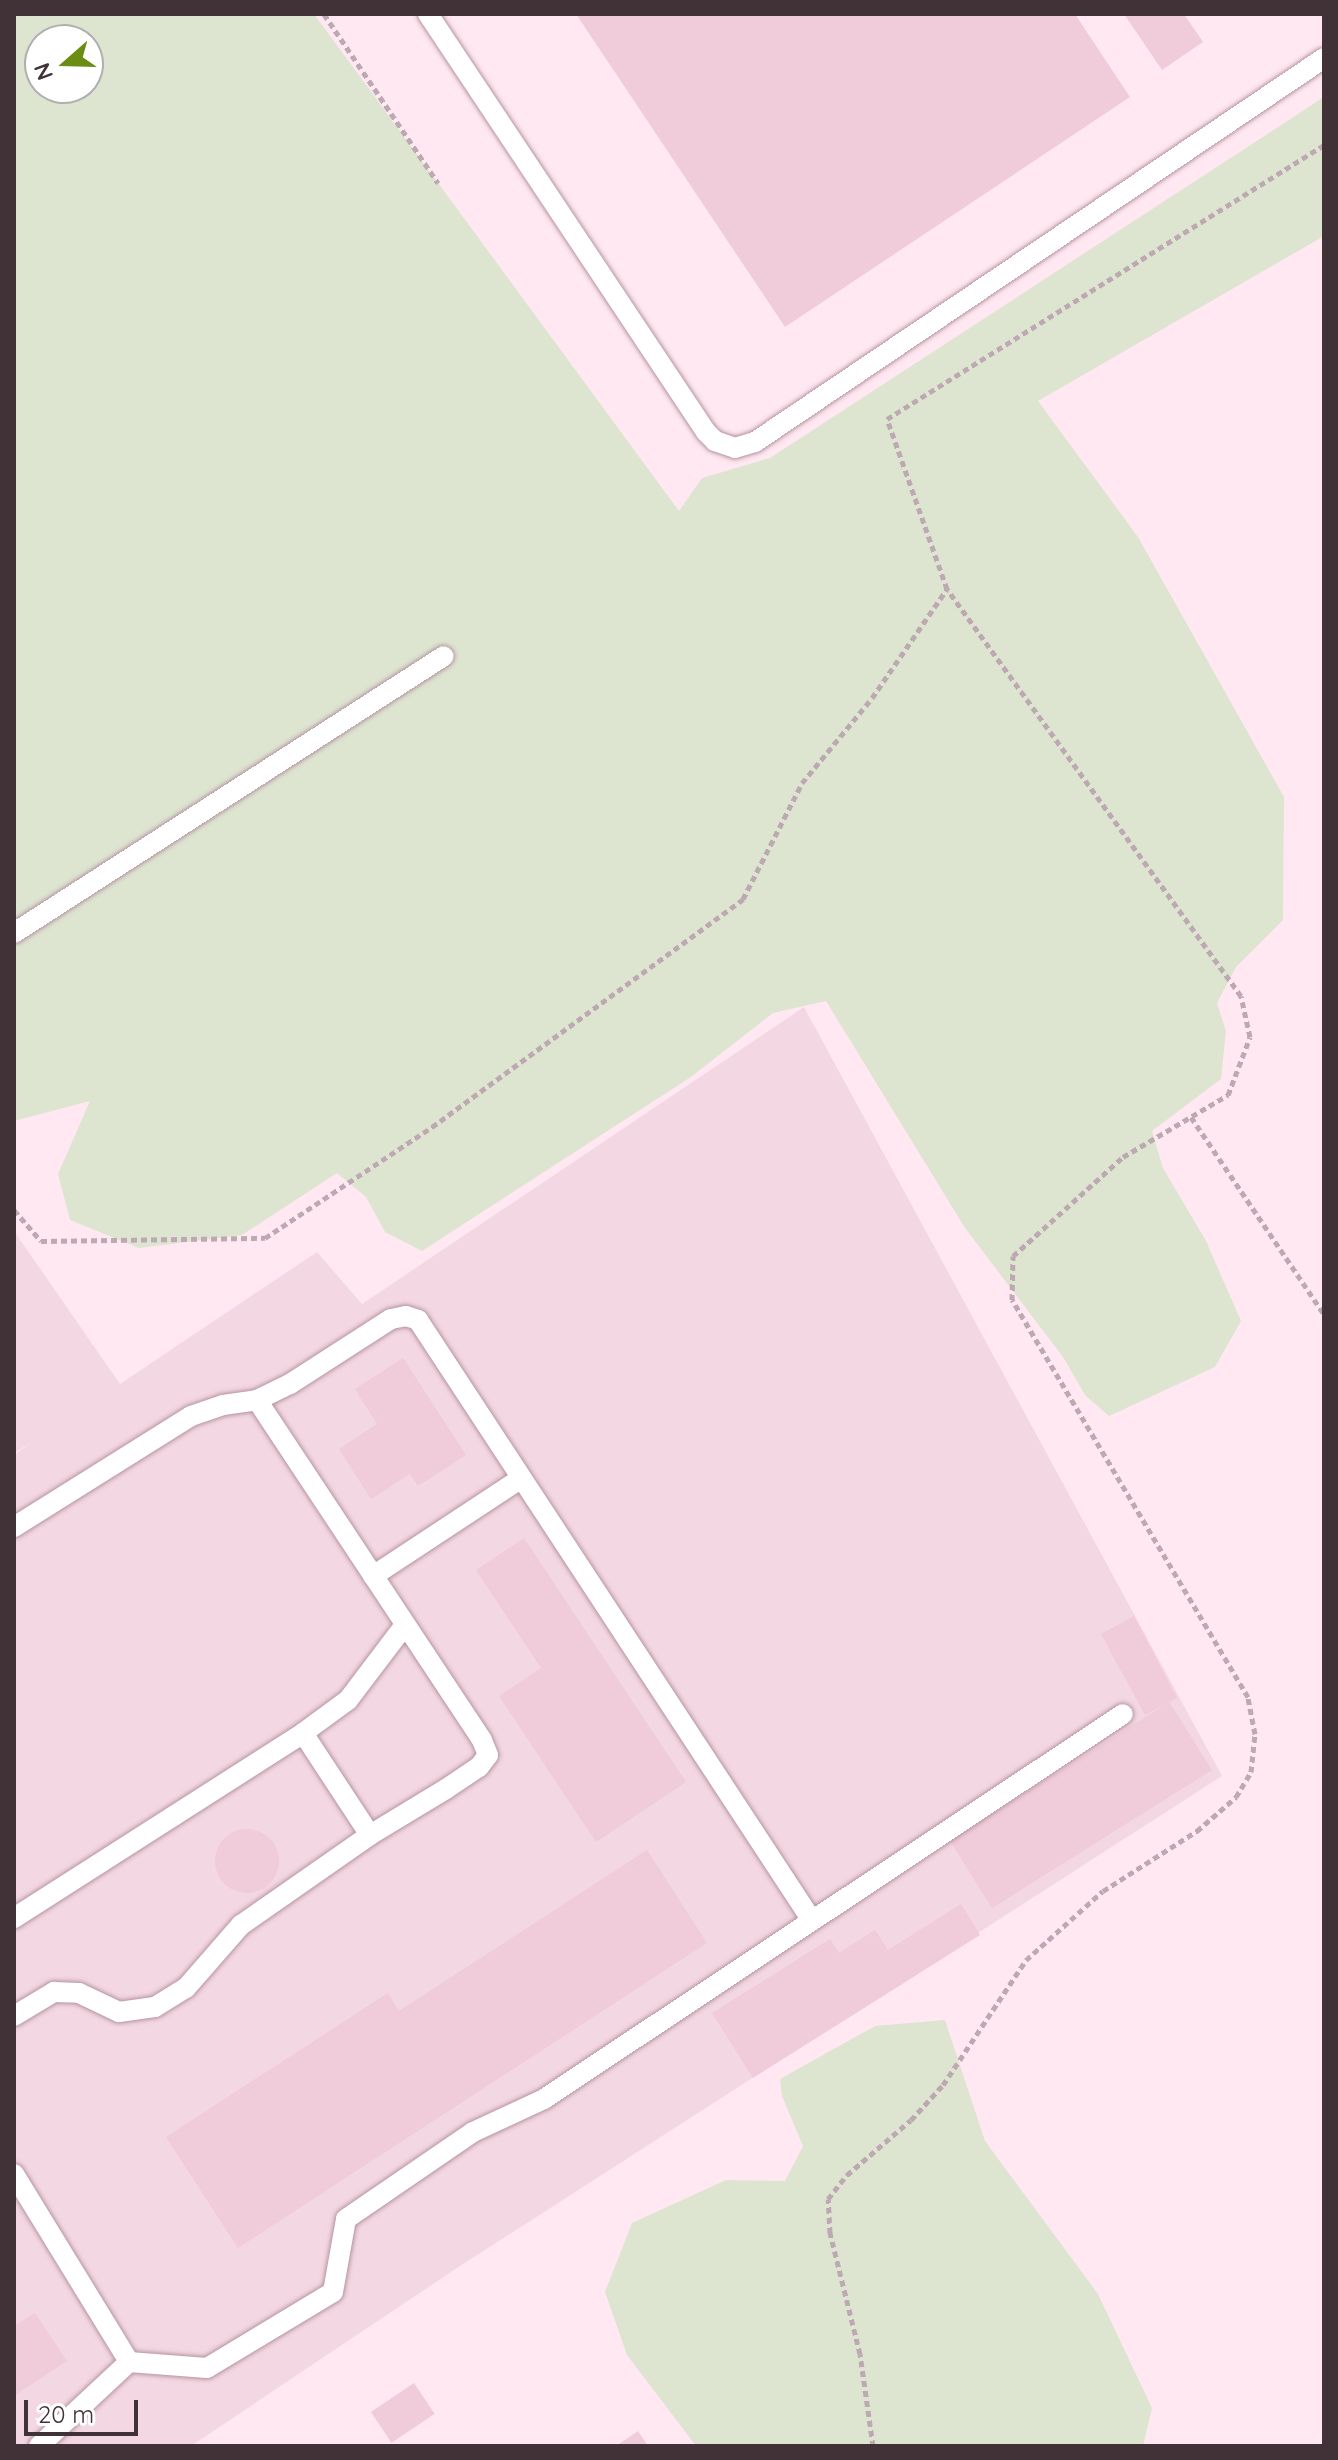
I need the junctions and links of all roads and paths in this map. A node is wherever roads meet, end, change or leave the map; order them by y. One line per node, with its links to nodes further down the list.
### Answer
1 (324, 14): 5 (path)
2 (428, 14): 3 (lane)
3 (1324, 58)
4 (1324, 145): 6 (path)
5 (438, 183)
6 (947, 589): 9 (path); 10 (path)
7 (444, 656): 8 (lane)
8 (14, 933)
9 (1191, 1117): 11 (path); 26 (path)
10 (14, 1210)
11 (1324, 1314)
12 (257, 1400): 13 (lane); 14 (lane); 15 (lane)
13 (520, 1479): 15 (lane); 21 (lane)
14 (14, 1527)
15 (373, 1576): 16 (lane)
16 (405, 1625): 18 (lane); 19 (lane)
17 (1123, 1714): 21 (lane)
18 (303, 1733): 19 (lane); 20 (lane)
19 (370, 1835): 22 (lane)
20 (14, 1918)
21 (811, 1919): 24 (lane)
22 (14, 2016)
23 (14, 2174): 24 (lane)
24 (129, 2362): 25 (lane)
25 (39, 2446)
26 (873, 2446)

